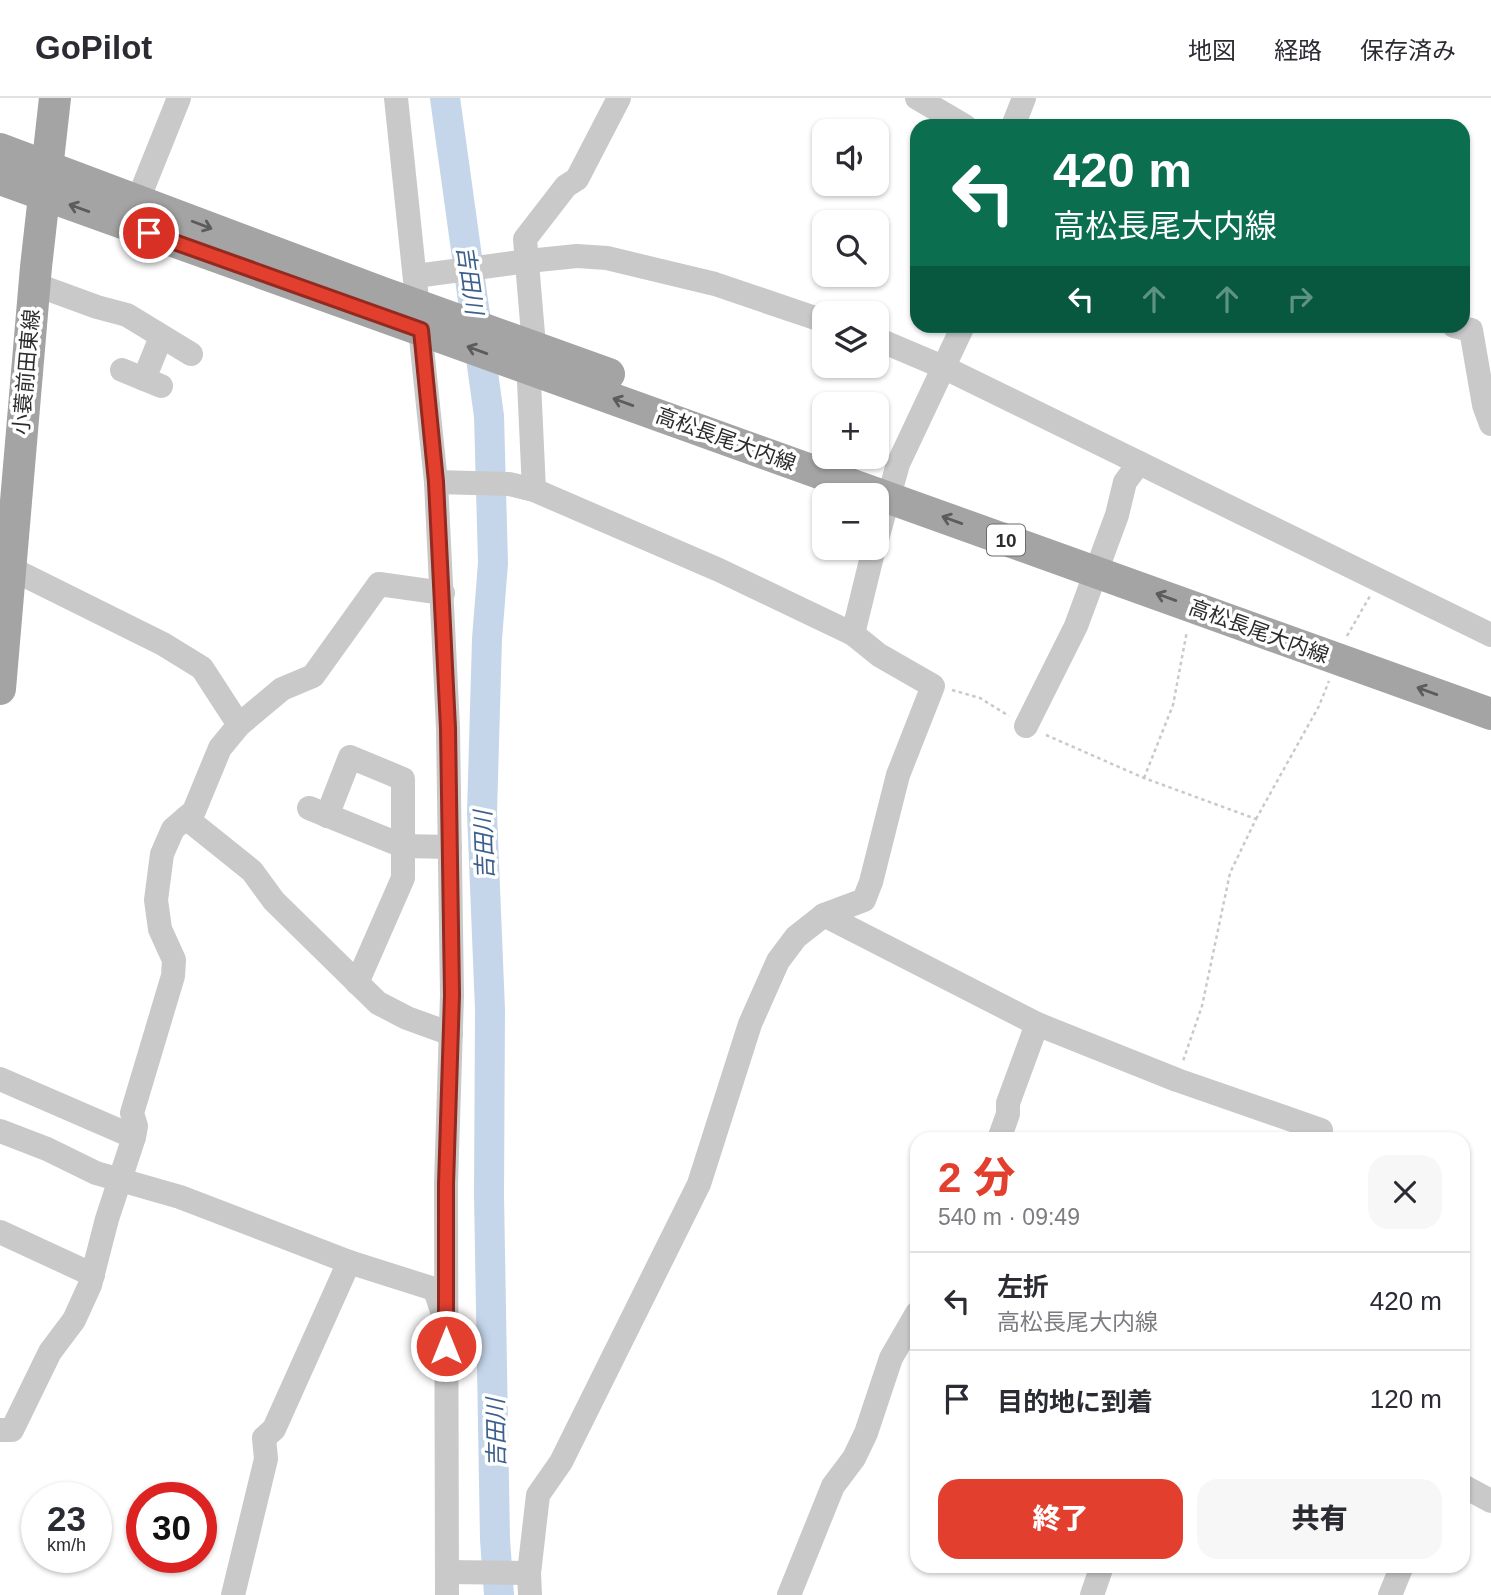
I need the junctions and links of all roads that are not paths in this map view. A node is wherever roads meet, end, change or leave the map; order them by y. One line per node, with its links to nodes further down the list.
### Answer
1 (55, 98): 11 (main road, 小蓑前田東線)
2 (179, 98): 12 (street)
3 (396, 98): 15 (street)
4 (620, 98): 13 (street)
5 (917, 98): 7 (street)
6 (1024, 98): 8 (street)
7 (953, 119)
8 (1016, 119)
9 (0, 149): 11 (main road, 高松長尾大内線 / 10)
10 (0, 179): 11 (main road, 高松長尾大内線 / 10)
11 (45, 181): 12 (main road, 高松長尾大内線 / 10); 14 (main road, 小蓑前田東線); 15 (main road, 高松長尾大内線 / 10, one-way to 11)
12 (138, 200): 15 (main road, 高松長尾大内線 / 10, one-way to 15)
13 (519, 262): 15 (street); 16 (street); 22 (street)
14 (34, 284): 19 (street); 35 (main road, 小蓑前田東線)
15 (425, 305): 22 (main road, 高松長尾大内線 / 10); 29 (street)
16 (812, 317)
17 (1470, 330): 25 (street)
18 (960, 333): 23 (street)
19 (161, 337): 21 (street); 24 (street)
20 (889, 344): 23 (street)
21 (191, 354)
22 (526, 356): 26 (main road, 高松長尾大内線 / 10); 30 (main road, 高松長尾大内線 / 10, one-way to 22); 31 (street)
23 (943, 367): 27 (street); 30 (street)
24 (142, 378)
25 (1491, 424)
26 (812, 448)
27 (1139, 463): 34 (street); 38 (street)
28 (860, 469): 30 (main road, 高松長尾大内線 / 10)
29 (436, 482): 31 (street); 36 (street)
30 (891, 487): 32 (street); 34 (main road, 高松長尾大内線 / 10)
31 (534, 490): 37 (street)
32 (889, 494)
33 (871, 560): 37 (street)
34 (1099, 562): 40 (main road, 高松長尾大内線 / 10); 41 (main road, 高松長尾大内線 / 10, one-way to 34); 43 (street)
35 (5, 565): 39 (main road, 小蓑前田東線); 42 (street)
36 (443, 593): 42 (street); 46 (street)
37 (853, 634): 47 (street)
38 (1491, 635)
39 (0, 689)
40 (1491, 691)
41 (1491, 713)
42 (239, 725): 44 (street)
43 (1026, 726)
44 (186, 818): 48 (street); 55 (street)
45 (403, 846): 45 (street); 46 (street); 48 (street)
46 (450, 847): 50 (street)
47 (824, 915): 49 (street); 68 (street)
48 (357, 983): 50 (street)
49 (1037, 1024): 53 (street); 54 (street)
50 (451, 1034): 60 (street)
51 (0, 1079): 55 (street)
52 (0, 1131): 56 (street)
53 (1002, 1132)
54 (1320, 1132)
55 (134, 1137): 56 (street)
56 (120, 1181): 58 (street); 59 (street)
57 (0, 1232): 59 (street)
58 (349, 1262): 60 (street); 69 (street)
59 (93, 1275): 62 (street)
60 (446, 1320): 67 (street)
61 (910, 1325): 70 (street)
62 (0, 1430)
63 (1470, 1490): 64 (street)
64 (1491, 1500)
65 (1100, 1573): 71 (street)
66 (1399, 1573): 72 (street)
67 (447, 1584): 68 (street)
68 (530, 1584)
69 (233, 1595)
70 (789, 1595)
71 (1092, 1595)
72 (1390, 1595)

